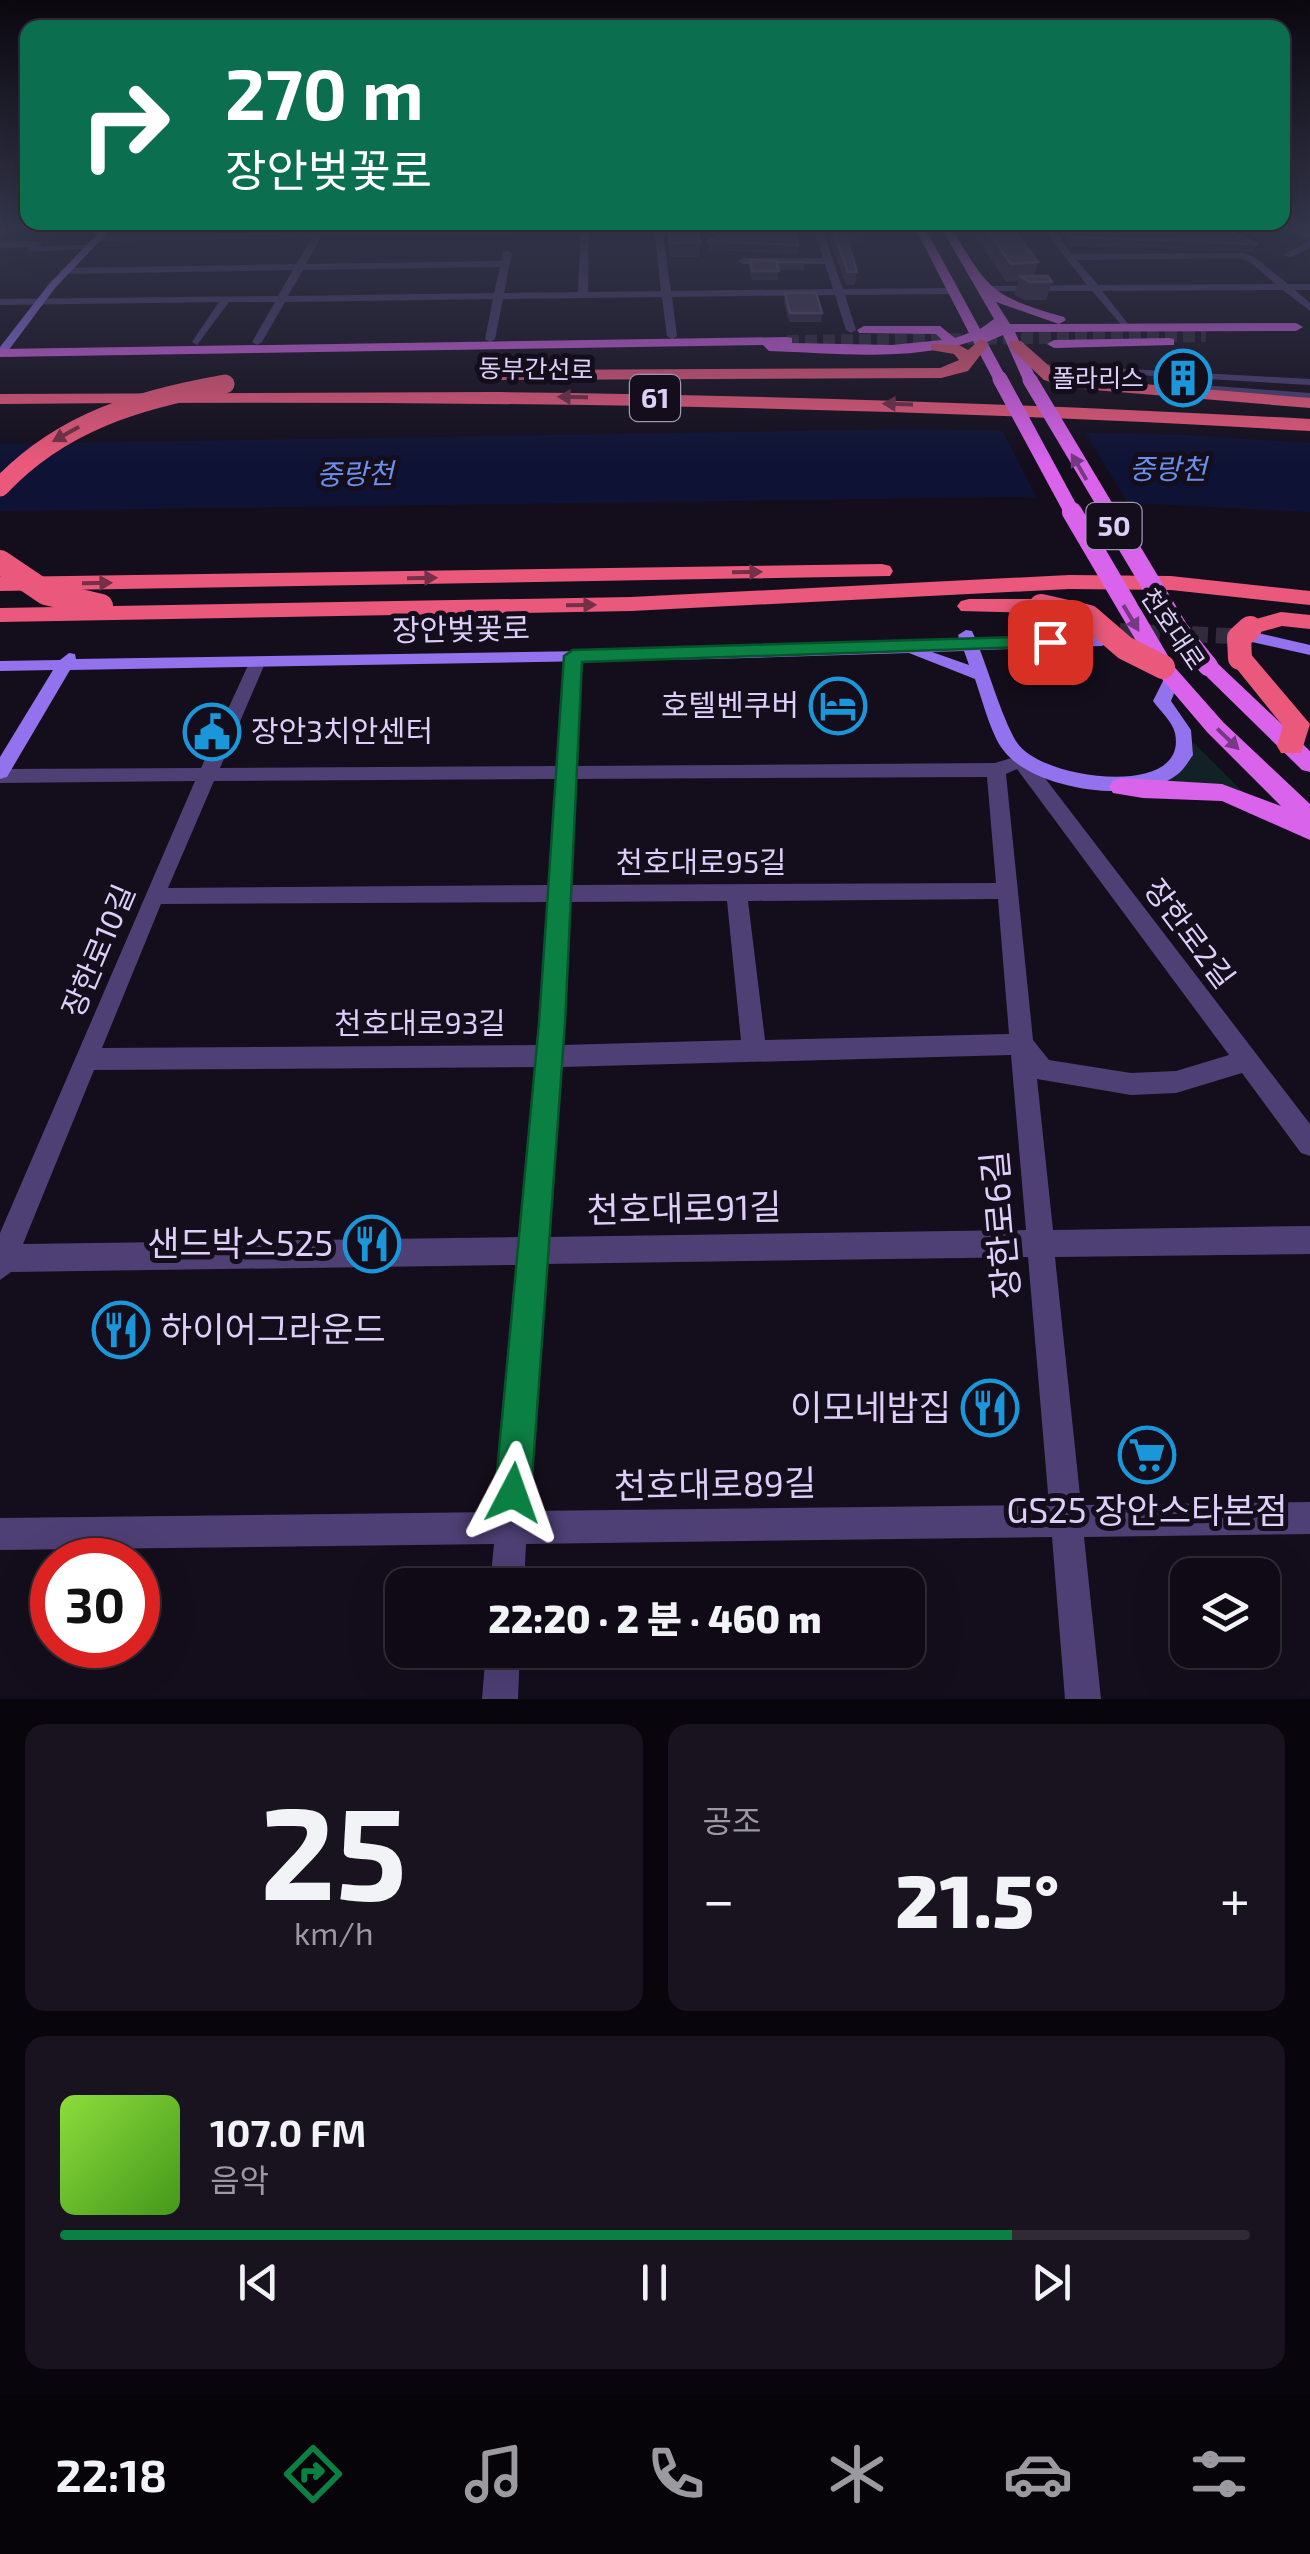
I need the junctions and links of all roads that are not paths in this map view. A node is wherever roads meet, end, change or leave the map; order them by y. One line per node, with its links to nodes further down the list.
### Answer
1 (36, 305): 30 (street)
2 (222, 305): 25 (street)
3 (278, 305): 26 (street)
4 (497, 305): 23 (street)
5 (669, 305): 22 (street)
6 (840, 305): 16 (street)
7 (952, 305): 15 (main road)
8 (960, 305): 24 (main road, 천호대로)
9 (992, 305): 17 (main road)
10 (1011, 305): 13 (main road)
11 (1108, 305): 12 (street)
12 (1124, 325): 13 (main road); 18 (main road)
13 (1094, 326): 14 (main road)
14 (1042, 327): 17 (main road); 28 (main road)
15 (926, 329): 16 (main road); 29 (main road)
16 (844, 331)
17 (1007, 331): 24 (main road); 37 (highway)
18 (1299, 331): 19 (main road); 21 (main road); 28 (main road)
19 (1203, 333)
20 (788, 336): 22 (main road)
21 (1310, 337)
22 (680, 339): 23 (main road); 29 (main road); 31 (main road)
23 (490, 340): 26 (main road)
24 (980, 341): 29 (main road); 32 (highway); 63 (main road, 천호대로 / 50, one-way to 63, bridge)
25 (197, 342): 26 (main road); 27 (main road)
26 (257, 342)
27 (106, 344): 30 (main road); 31 (main road)
28 (1059, 344): 37 (main road)
29 (938, 346): 32 (highway)
30 (2, 349): 31 (main road)
31 (71, 352)
32 (968, 360): 33 (highway)
33 (619, 374): 35 (highway); 37 (highway)
34 (1194, 374): 37 (street); 39 (street); 42 (street)
35 (462, 376)
36 (307, 377): 38 (highway)
37 (1028, 379): 42 (highway); 42 (highway); 43 (highway); 65 (main road, 천호대로 / 50, one-way to 37, bridge)
38 (232, 381): 40 (highway); 44 (highway, one-way to 44, bridge)
39 (1310, 382)
40 (0, 388)
41 (0, 399): 43 (highway, 동부간선로 / 61, one-way to 41)
42 (1310, 400)
43 (1310, 422)
44 (0, 488)
45 (0, 562): 50 (highway, bridge)
46 (1310, 581): 47 (highway, one-way to 46)
47 (0, 584)
48 (1310, 598): 49 (highway)
49 (631, 604): 50 (highway, one-way to 49); 63 (highway, bridge)
50 (196, 611): 51 (highway)
51 (0, 615)
52 (1310, 622): 55 (highway)
53 (1096, 636): 54 (street, 장안벚꽃로)
54 (968, 640): 56 (street, 장안벚꽃로); 60 (street, 장안벚꽃로); 64 (street, 장한로6길)
55 (1252, 643): 57 (street); 65 (highway)
56 (894, 647): 59 (street, 장안벚꽃로); 64 (street)
57 (1310, 651)
58 (0, 656): 60 (street, 장안벚꽃로)
59 (573, 656): 61 (street, 장안벚꽃로); 67 (street)
60 (68, 660): 61 (street, 장안벚꽃로); 62 (street, 장안벚꽃로); 69 (street)
61 (258, 662): 68 (street, 장한로10길)
62 (0, 666)
63 (1167, 674): 70 (street); 71 (main road, 천호대로 / 50, one-way to 71)
64 (980, 675): 66 (street, 장한로6길)
65 (1300, 754)
66 (1009, 766): 67 (street); 70 (street); 73 (street, 장한로6길); 81 (street, 장한로2길)
67 (569, 771): 68 (street); 74 (street)
68 (211, 773): 69 (street); 76 (street, 장한로10길)
69 (0, 774)
70 (1121, 787): 72 (main road)
71 (1310, 819)
72 (1310, 831)
73 (1008, 891): 75 (street, 천호대로95길); 77 (street, 장한로6길)
74 (561, 892): 75 (street, 천호대로95길); 76 (street, 천호대로95길); 79 (street)
75 (737, 894): 78 (street)
76 (154, 896): 80 (street, 장한로10길)
77 (1022, 1044): 78 (street, 천호대로93길); 81 (street); 84 (street, 장한로6길)
78 (754, 1051): 79 (street, 천호대로93길)
79 (550, 1056): 80 (street, 천호대로93길); 85 (street)
80 (87, 1059): 86 (street, 장한로10길)
81 (1247, 1060): 82 (street, 장한로2길)
82 (1310, 1144)
83 (1310, 1240): 84 (street, 천호대로91길)
84 (1040, 1241): 85 (street, 천호대로91길); 88 (street, 장한로6길)
85 (531, 1248): 86 (street, 천호대로91길); 89 (street)
86 (1, 1260)
87 (1310, 1518): 88 (street, 천호대로89길)
88 (1066, 1521): 89 (street, 천호대로89길); 94 (street, 장한로6길)
89 (511, 1528): 90 (street, 천호대로89길); 91 (street)
90 (0, 1534)
91 (508, 1568)
92 (502, 1668): 93 (street)
93 (500, 1699)
94 (1082, 1699)

